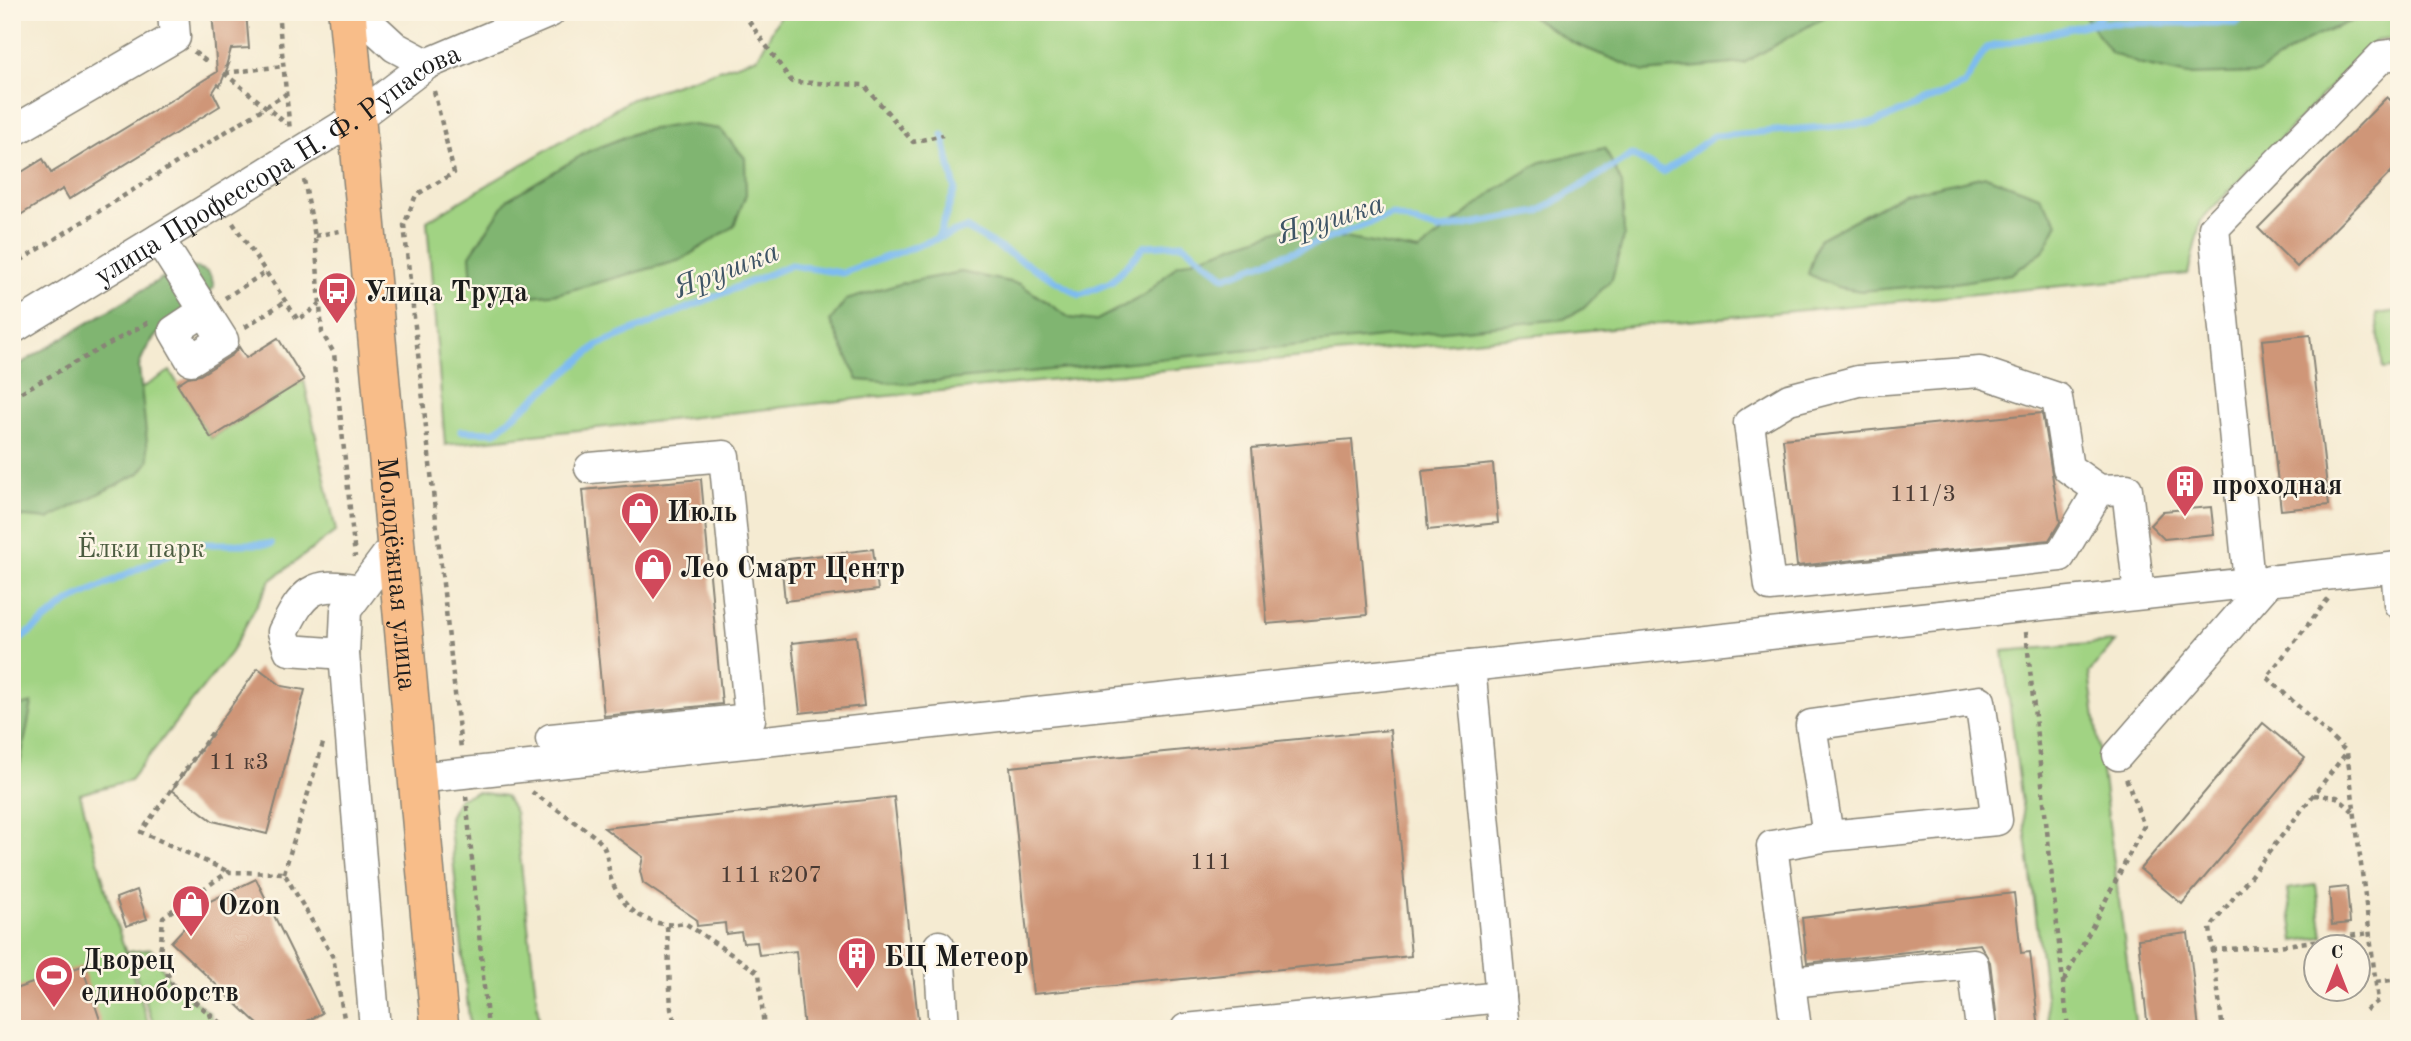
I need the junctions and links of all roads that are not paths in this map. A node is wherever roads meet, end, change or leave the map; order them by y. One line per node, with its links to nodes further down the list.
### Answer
1 (173, 12): 8 (street)
2 (347, 12): 7 (main road, Молодёжная улица)
3 (357, 12): 6 (street)
4 (550, 12): 6 (street, улица Профессора Н. Ф. Рупасова)
5 (2399, 54): 16 (street)
6 (427, 64): 7 (street, улица Профессора Н. Ф. Рупасова)
7 (359, 116): 9 (street, улица Профессора Н. Ф. Рупасова); 14 (main road, Молодёжная улица)
8 (12, 132)
9 (159, 239): 10 (street); 11 (street, улица Профессора Н. Ф. Рупасова)
10 (204, 311): 10 (street)
11 (12, 329)
12 (590, 468): 22 (street)
13 (2099, 490): 13 (street); 18 (street)
14 (396, 543): 17 (street); 24 (main road, Молодёжная улица)
15 (2397, 567): 16 (street); 19 (street)
16 (2260, 581): 18 (street); 23 (street)
17 (358, 590): 20 (street); 20 (street)
18 (2139, 594): 21 (street)
19 (2399, 604)
20 (344, 654): 29 (street)
21 (1470, 666): 24 (street); 28 (street)
22 (551, 739)
23 (2118, 755)
24 (417, 778): 30 (main road, Молодёжная улица)
25 (1828, 836): 25 (street); 27 (street)
26 (939, 946): 31 (street)
27 (1790, 982): 34 (street); 35 (street)
28 (1501, 998): 32 (street); 33 (street)
29 (375, 1029)
30 (440, 1029)
31 (944, 1029)
32 (1186, 1029)
33 (1504, 1029)
34 (1796, 1029)
35 (1981, 1029)

